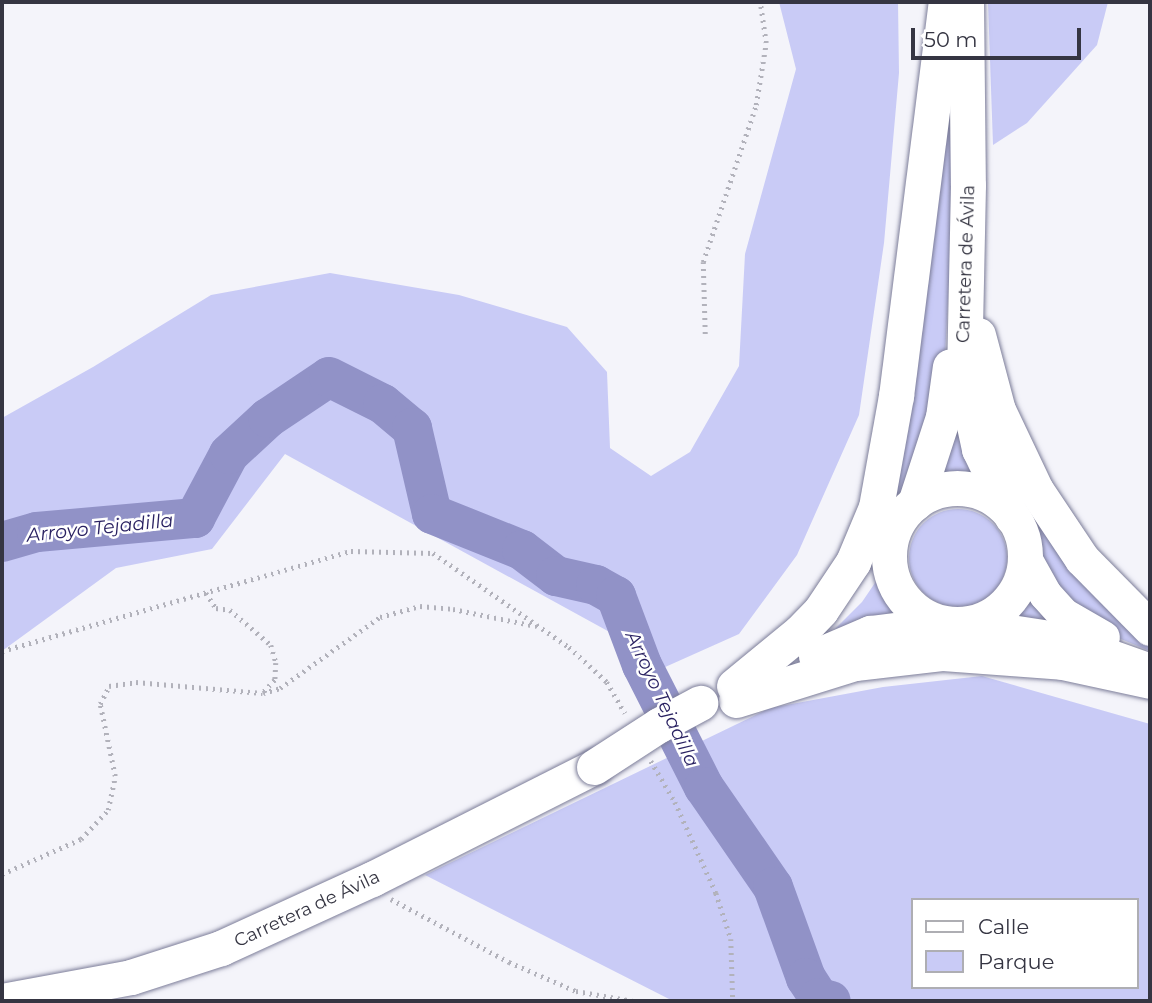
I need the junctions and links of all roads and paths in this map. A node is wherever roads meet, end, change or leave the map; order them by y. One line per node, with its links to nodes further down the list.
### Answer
1 (760, 2): 6 (path)
2 (946, 2): 20 (highway)
3 (954, 2): 7 (highway, Carretera de Ávila)
4 (966, 2): 5 (highway, Carretera de Ávila)
5 (967, 247): 8 (highway, Carretera de Ávila); 14 (highway)
6 (705, 334)
7 (915, 502): 8 (highway); 9 (highway)
8 (1012, 517): 10 (highway)
9 (893, 533): 12 (highway); 20 (highway)
10 (1025, 558): 12 (highway); 16 (main road)
11 (206, 593): 13 (path); 15 (path); 19 (path)
12 (956, 624): 17 (main road); 20 (highway)
13 (538, 627): 19 (path); 21 (path)
14 (1150, 628)
15 (2, 651)
16 (1150, 657)
17 (1150, 670)
18 (1150, 681): 20 (highway)
19 (263, 693): 23 (path)
20 (719, 701): 24 (highway, Carretera de Ávila, bridge)
21 (627, 718)
22 (648, 754): 27 (path)
23 (2, 874)
24 (372, 879): 25 (highway, Carretera de Ávila); 26 (path)
25 (2, 1001)
26 (634, 1001)
27 (733, 1001)

